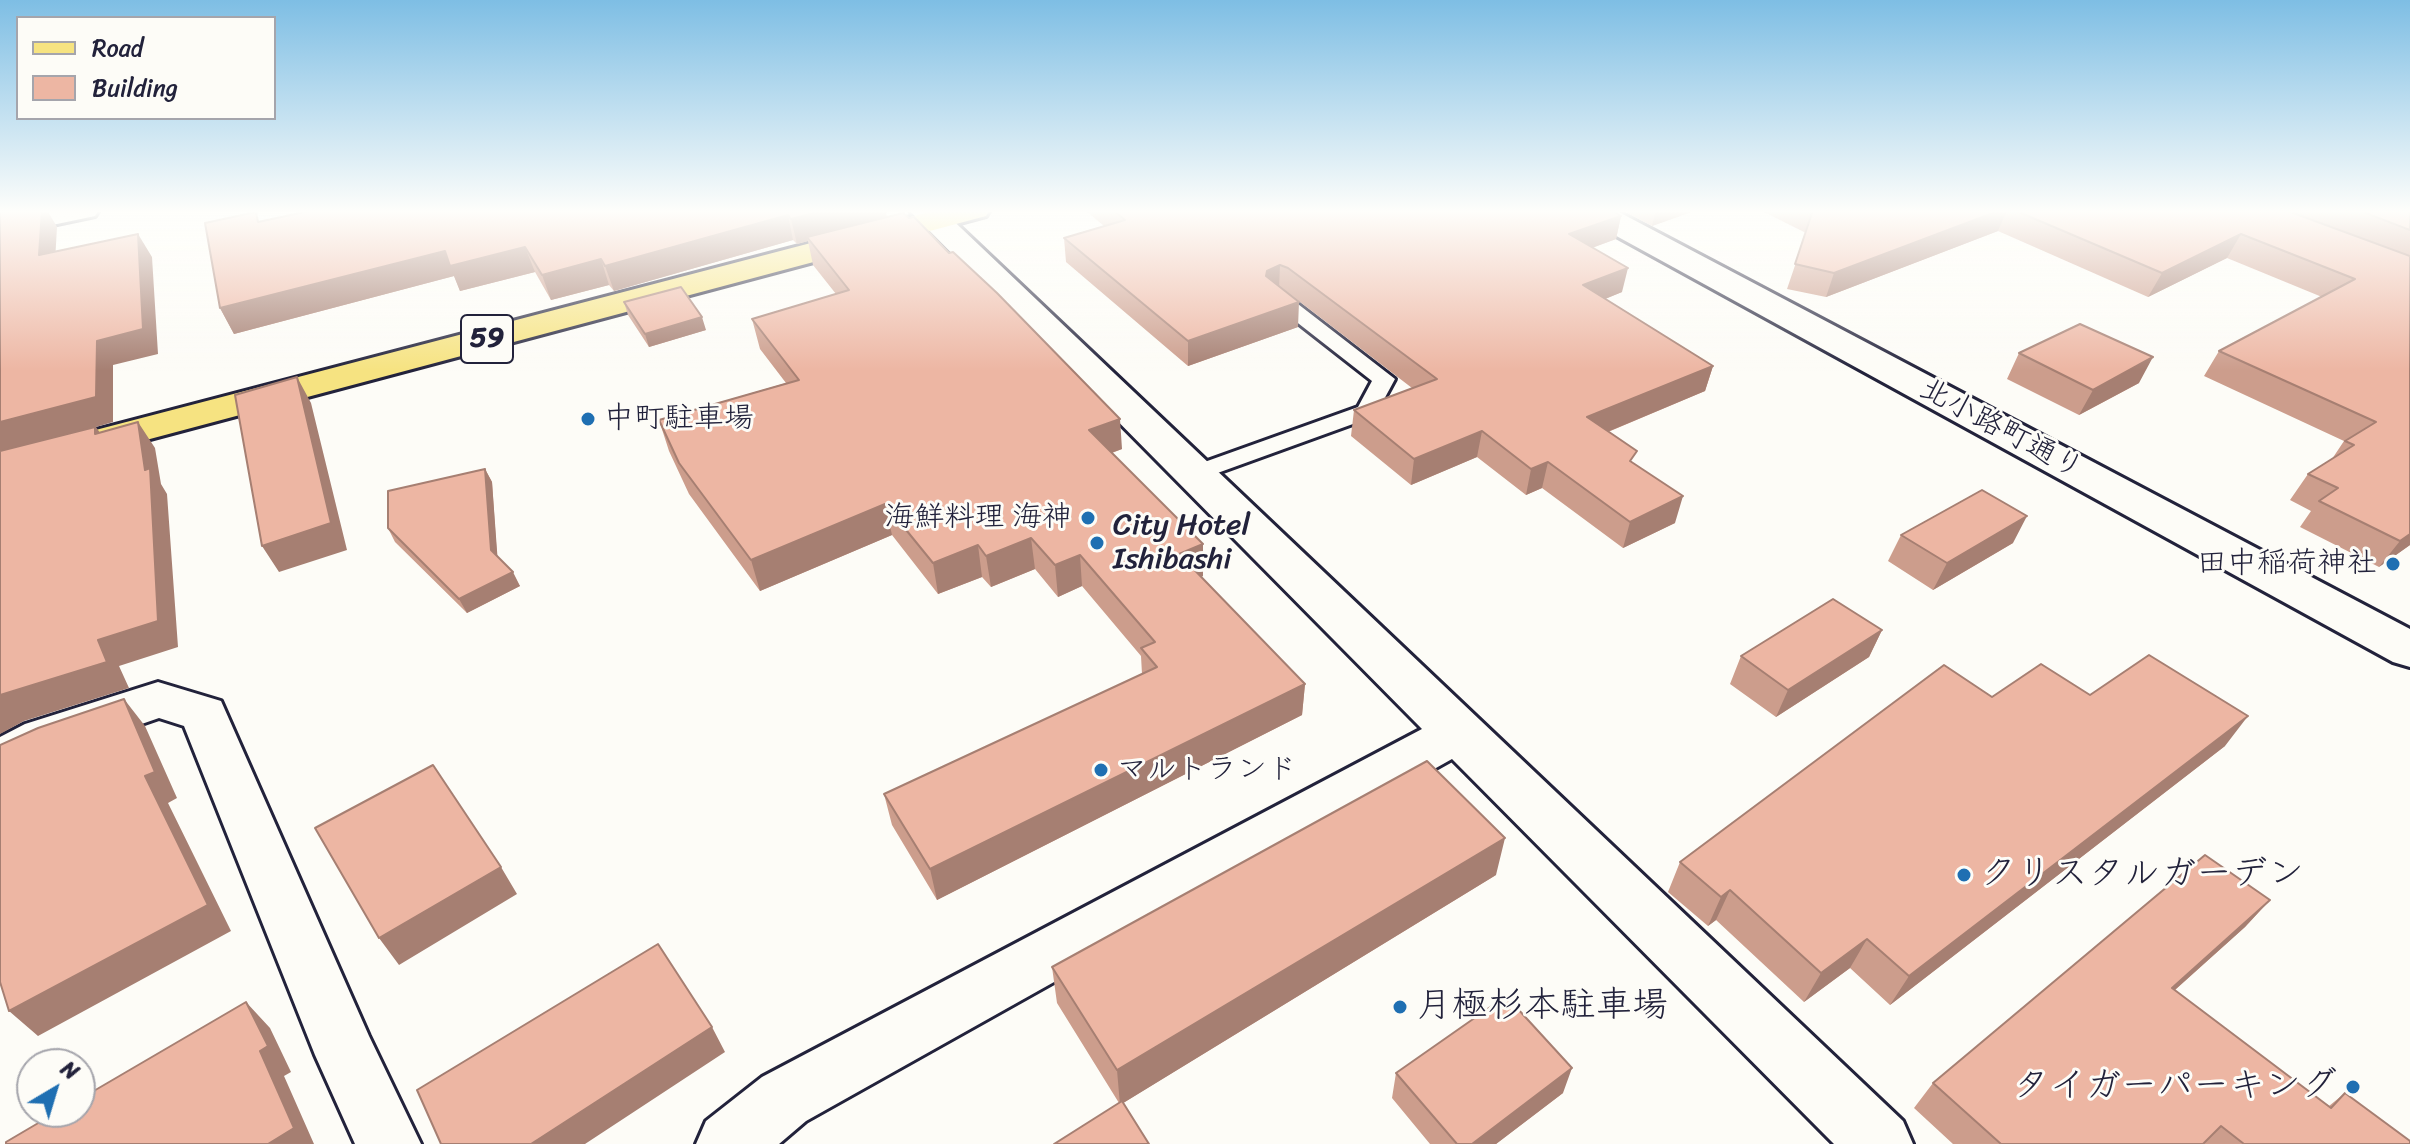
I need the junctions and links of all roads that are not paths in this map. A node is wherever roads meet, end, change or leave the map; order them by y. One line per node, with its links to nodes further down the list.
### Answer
1 (761, 263): 5 (main road, 59)
2 (992, 263): 6 (street)
3 (1690, 263): 7 (street, 北小路町通り)
4 (1278, 298): 6 (lane)
5 (0, 467)
6 (1193, 474): 8 (street)
7 (2410, 650)
8 (1459, 732): 11 (street); 12 (street)
9 (0, 759): 10 (street)
10 (388, 1144)
11 (729, 1144)
12 (1880, 1144)

